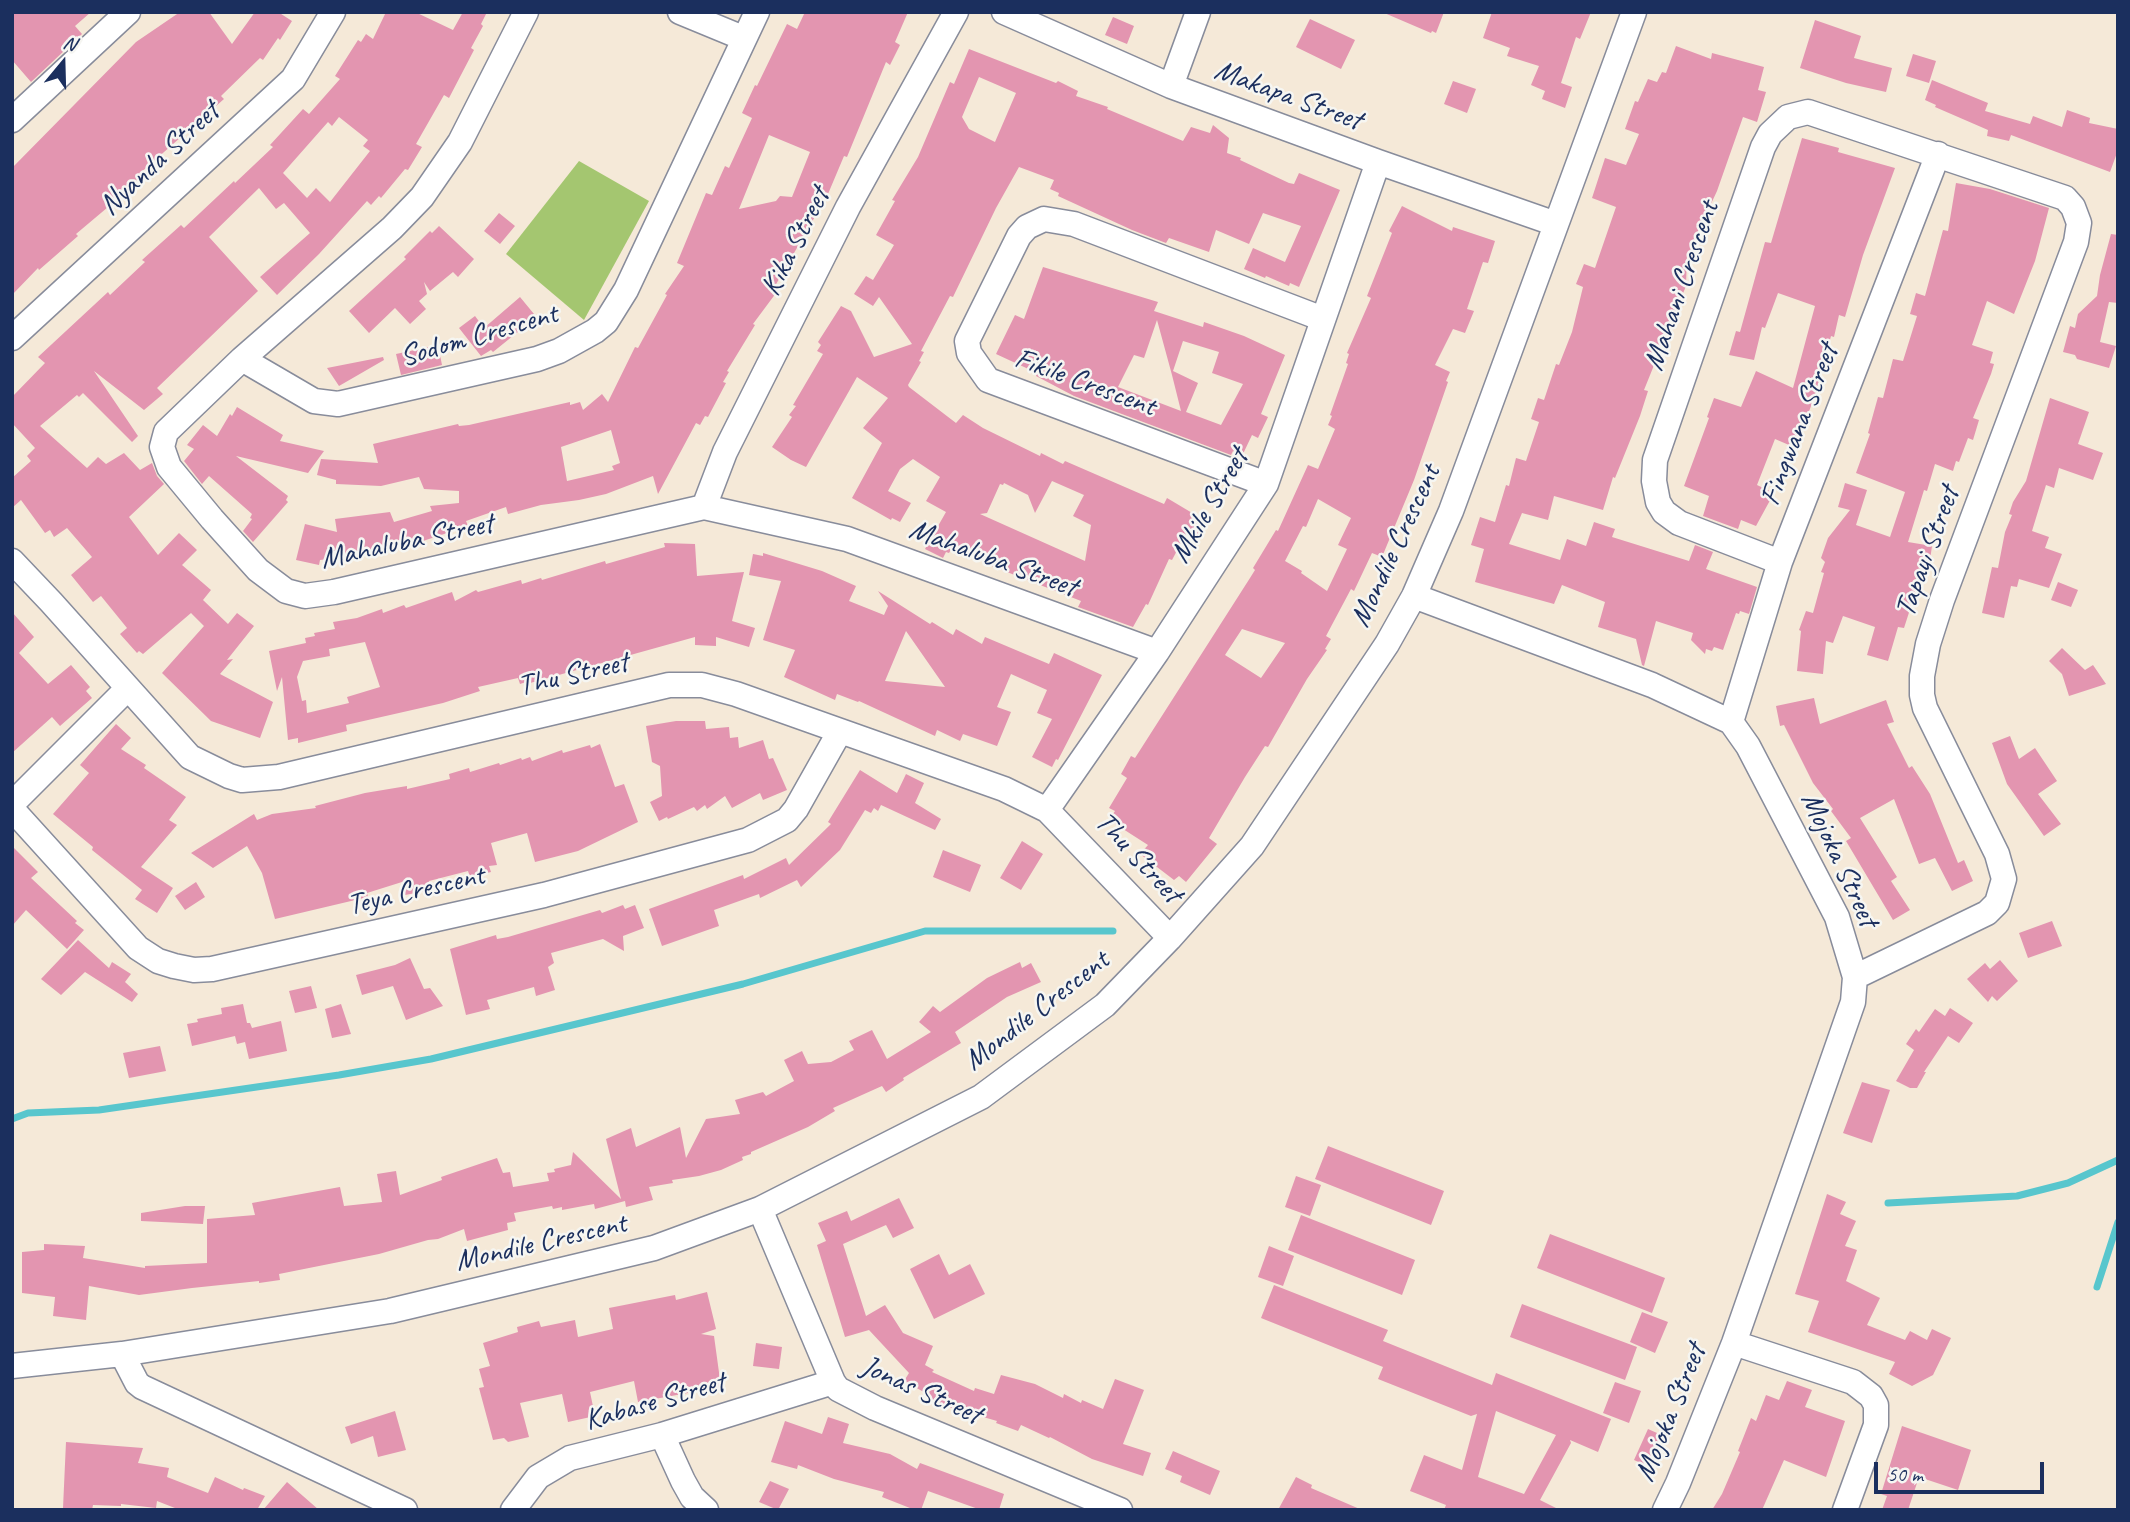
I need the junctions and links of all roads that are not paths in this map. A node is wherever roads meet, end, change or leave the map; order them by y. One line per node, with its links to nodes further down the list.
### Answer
1 (128, 12): 12 (street)
2 (333, 12): 17 (street, Nyanda Street)
3 (526, 12): 18 (street, Mahaluba Street)
4 (680, 12): 10 (street)
5 (757, 12): 10 (street, Sodom Crescent)
6 (956, 12): 20 (street, Kika Street)
7 (1004, 12): 11 (street, Makapa Street)
8 (1198, 12): 11 (street)
9 (1634, 12): 15 (street, Mondile Crescent)
10 (743, 38): 18 (street, Sodom Crescent)
11 (1171, 86): 14 (street, Makapa Street)
12 (12, 120)
13 (1938, 154): 22 (street, Fingwana Street); 22 (street, Mahani Crescent); 31 (street, Tapayi Street)
14 (1378, 162): 15 (street, Makapa Street); 16 (street, Mkile Street)
15 (1556, 224): 23 (street, Mondile Crescent)
16 (1324, 319): 19 (street, Mkile Street); 19 (street, Fikile Crescent)
17 (12, 338)
18 (242, 359): 20 (street, Mahaluba Street)
19 (1266, 484): 24 (street, Mkile Street)
20 (704, 507): 24 (street, Mahaluba Street)
21 (12, 561): 25 (street, Thu Street)
22 (1780, 562): 26 (street, Fingwana Street)
23 (1414, 596): 26 (street); 30 (street, Mondile Crescent)
24 (1157, 652): 29 (street, Mkile Street)
25 (127, 689): 27 (street, Thu Street); 28 (street, Teya Crescent)
26 (1731, 722): 31 (street, Mojoka Street)
27 (840, 731): 28 (street, Teya Crescent); 29 (street, Thu Street)
28 (12, 806)
29 (1047, 810): 30 (street, Thu Street)
30 (1170, 938): 32 (street, Mondile Crescent)
31 (1855, 977): 33 (street, Mojoka Street)
32 (760, 1209): 34 (street, Mondile Crescent); 36 (street, Jonas Street)
33 (1734, 1343): 42 (street, Mojoka Street); 43 (street)
34 (122, 1354): 35 (street, Mondile Crescent); 38 (street)
35 (12, 1366)
36 (832, 1382): 37 (street, Kabase Street); 41 (street, Jonas Street)
37 (662, 1436): 39 (street, Kabase Street); 40 (street)
38 (405, 1510)
39 (513, 1510)
40 (706, 1510)
41 (1120, 1510)
42 (1665, 1510)
43 (1845, 1510)

